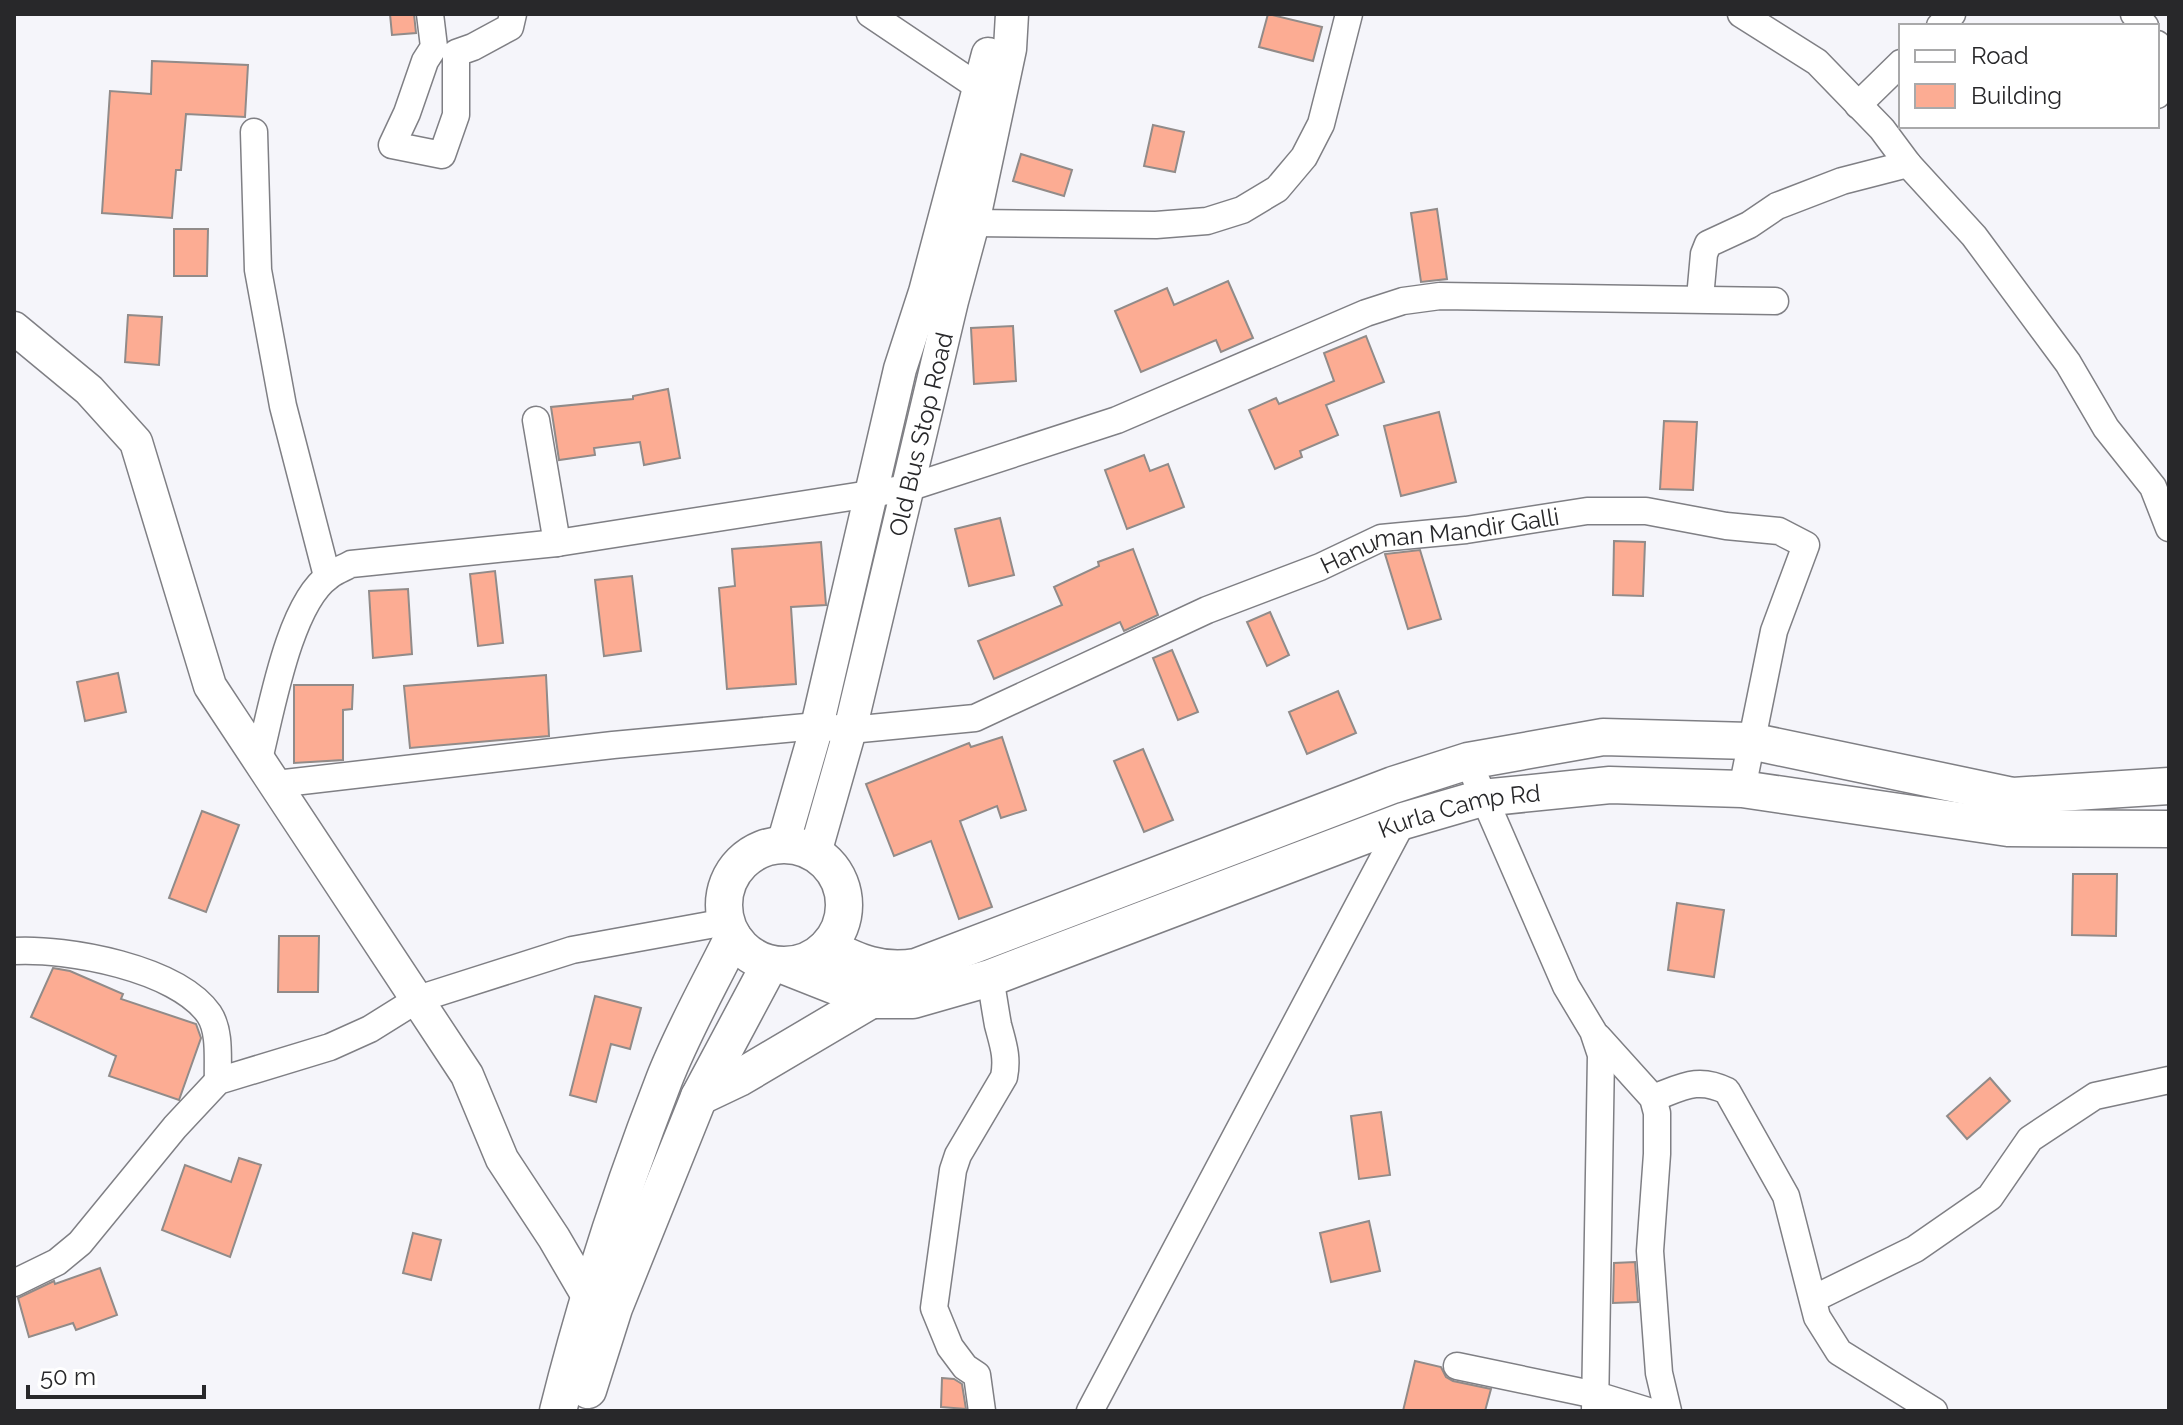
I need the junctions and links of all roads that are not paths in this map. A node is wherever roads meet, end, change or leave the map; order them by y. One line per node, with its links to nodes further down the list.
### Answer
1 (430, 14): 2 (street)
2 (513, 14)
3 (870, 14): 10 (street)
4 (1005, 14): 10 (street, Old Bus Stop Road)
5 (1012, 14): 15 (street, Old Bus Stop Road)
6 (1349, 14): 15 (street)
7 (1741, 14): 12 (street)
8 (2159, 64): 11 (street)
9 (1899, 65): 12 (street)
10 (980, 88): 16 (street, Old Bus Stop Road)
11 (2159, 90)
12 (1858, 105): 14 (street)
13 (254, 132): 25 (street)
14 (1908, 164): 17 (street); 23 (street)
15 (973, 223): 16 (street, Old Bus Stop Road)
16 (938, 296): 21 (street, Old Bus Stop Road); 22 (street, Old Bus Stop Road)
17 (1700, 298): 18 (street); 21 (street)
18 (1775, 301)
19 (14, 328): 29 (street)
20 (536, 420): 24 (street)
21 (908, 488): 22 (street); 27 (street, Old Bus Stop Road)
22 (872, 492): 24 (street); 26 (street, Old Bus Stop Road)
23 (2169, 528)
24 (557, 543): 25 (street)
25 (327, 576): 29 (street)
26 (817, 726): 27 (street); 29 (street); 36 (street, Old Bus Stop Road)
27 (850, 730): 28 (street, Hanuman Mandir Galli); 36 (street, Old Bus Stop Road)
28 (1750, 741): 30 (main road, Kurla Camp Rd); 31 (main road, Kurla Camp Rd); 32 (street, Hanuman Mandir Galli)
29 (259, 761): 42 (street)
30 (1468, 761): 33 (street); 38 (main road, Kurla Camp Rd)
31 (2169, 786)
32 (1742, 789): 33 (main road, Kurla Camp Rd); 35 (main road, Kurla Camp Rd)
33 (1482, 798): 34 (main road, Kurla Camp Rd); 44 (street)
34 (1403, 821): 41 (main road, Kurla Camp Rd); 57 (street)
35 (2169, 829)
36 (799, 848): 37 (main road); 38 (main road)
37 (729, 929): 40 (main road, Kurla Camp Rd); 42 (street); 51 (main road)
38 (827, 947): 40 (main road)
39 (14, 951): 46 (street)
40 (777, 965): 43 (main road, Kurla Camp Rd); 47 (main road)
41 (990, 978): 43 (main road, Kurla Camp Rd); 56 (street)
42 (418, 999): 46 (street); 51 (street)
43 (871, 1000): 47 (main road)
44 (1593, 1031): 48 (street); 54 (street)
45 (2169, 1080): 50 (street)
46 (218, 1081): 49 (street)
47 (699, 1097): 51 (main road)
48 (1653, 1098): 50 (street); 59 (street)
49 (14, 1283)
50 (1813, 1299): 60 (street)
51 (601, 1303): 53 (main road)
52 (1457, 1366): 54 (street)
53 (580, 1389): 55 (main road)
54 (1596, 1403): 58 (street)
55 (558, 1411)
56 (982, 1411)
57 (1090, 1411)
58 (1648, 1411)
59 (1668, 1411)
60 (1934, 1411)

